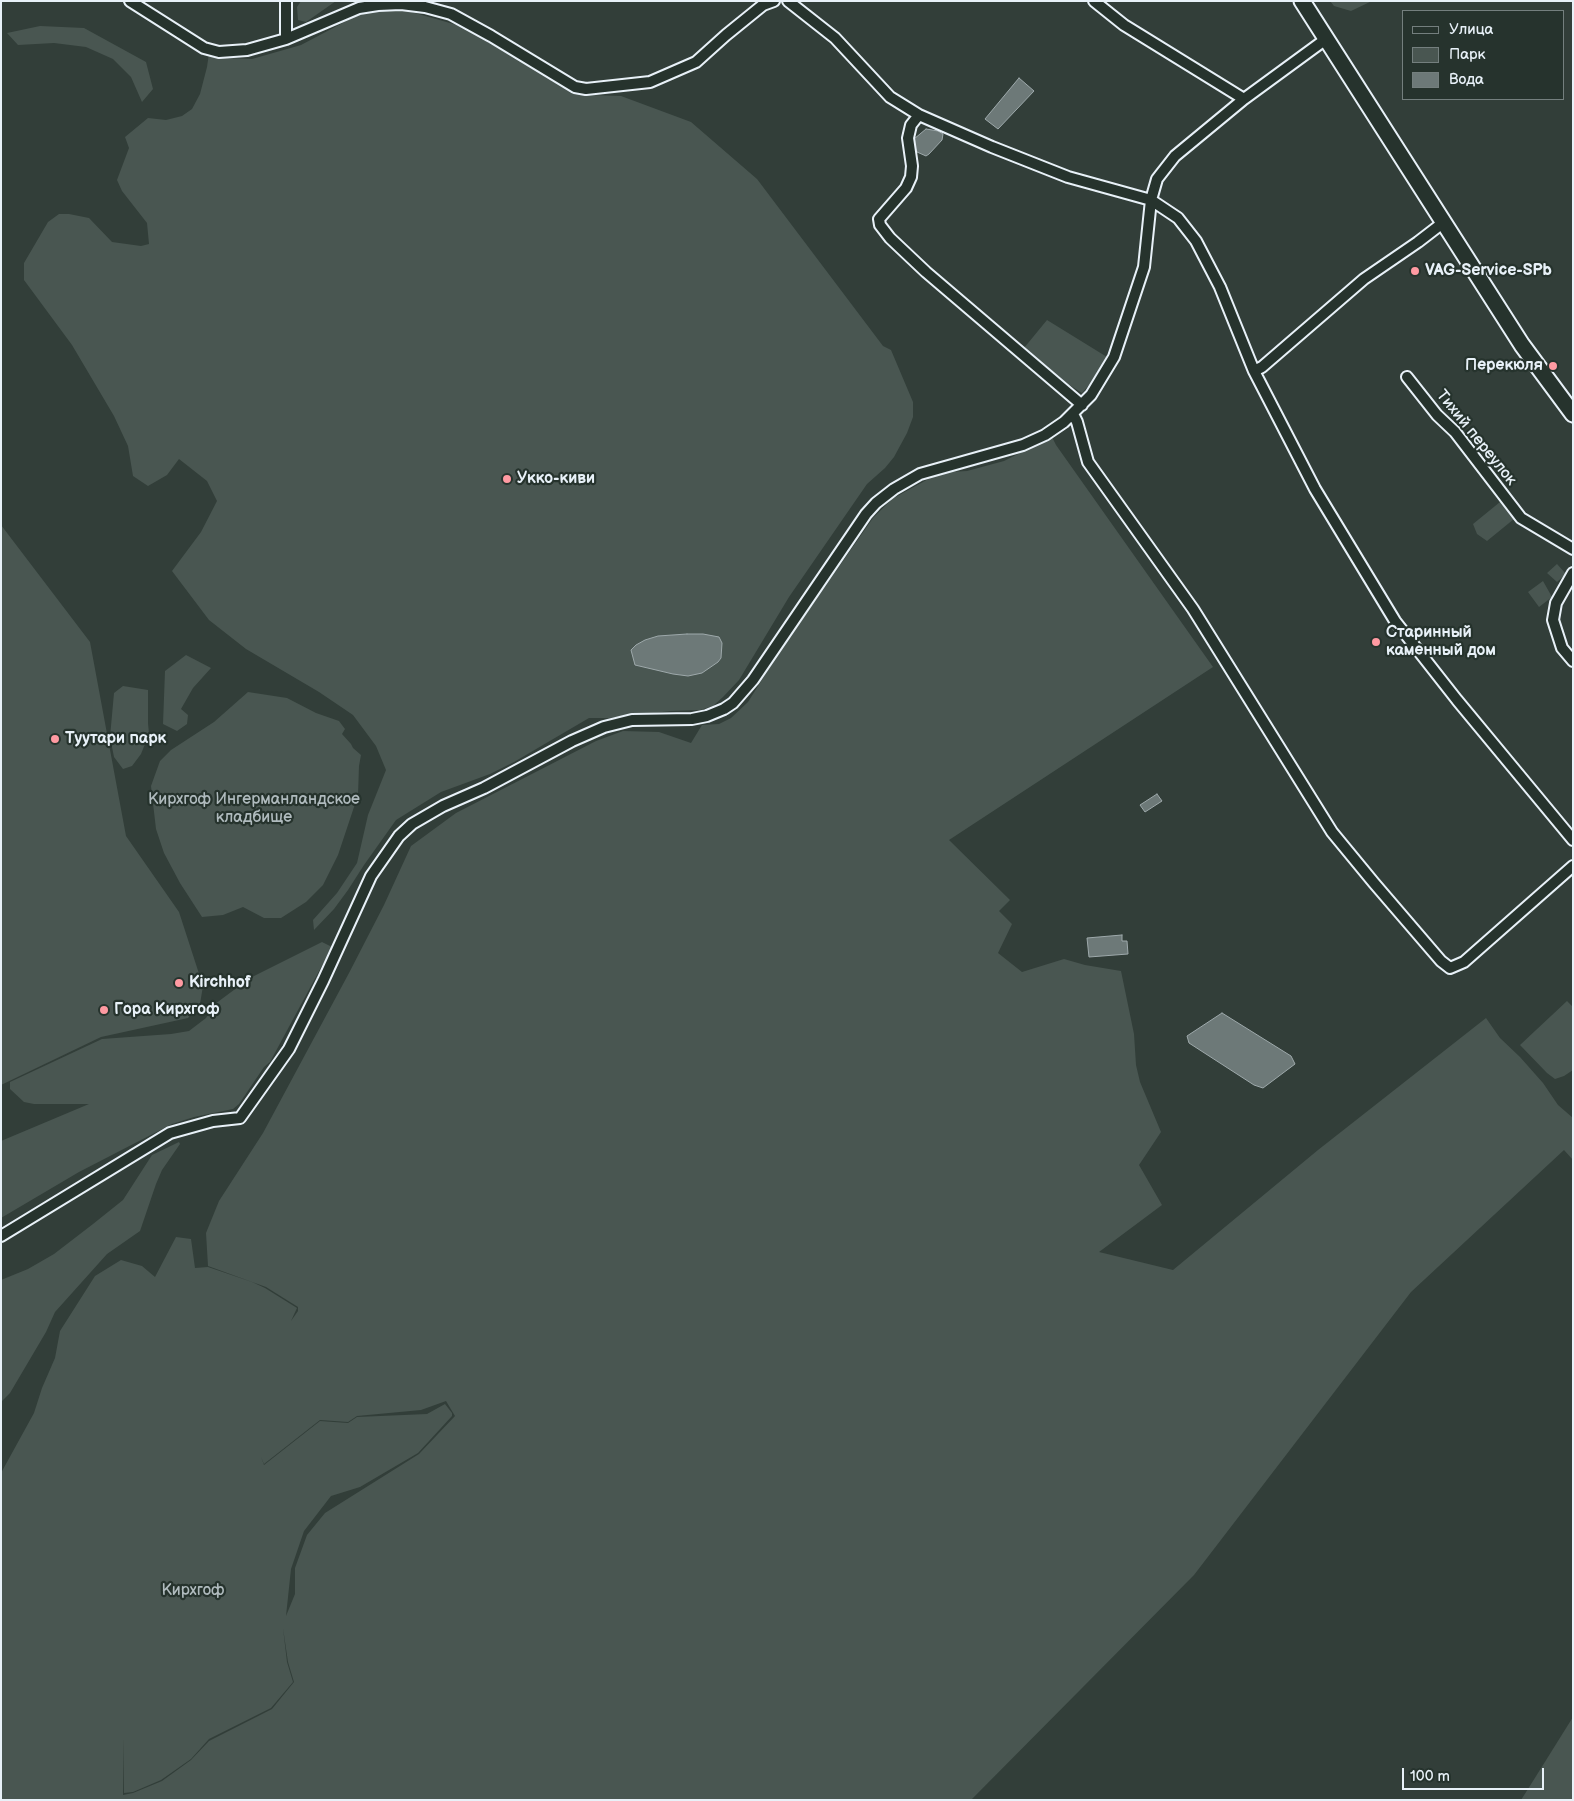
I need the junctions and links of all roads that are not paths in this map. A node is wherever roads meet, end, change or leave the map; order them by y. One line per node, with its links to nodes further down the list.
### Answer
1 (130, 1): 8 (street)
2 (286, 1): 8 (street)
3 (774, 1): 7 (street)
4 (788, 1): 11 (street)
5 (1094, 1): 10 (street)
6 (1302, 1): 9 (street)
7 (360, 4): 8 (street)
8 (286, 39)
9 (1326, 39): 10 (street); 13 (street)
10 (1244, 99): 12 (street)
11 (918, 115): 12 (street); 16 (street)
12 (1151, 200): 14 (street); 16 (street)
13 (1444, 222): 14 (street); 18 (street)
14 (1254, 371): 22 (street)
15 (1407, 377): 19 (street, Тихий переулок)
16 (1082, 405): 17 (street)
17 (1073, 414): 23 (street); 24 (street)
18 (1573, 414)
19 (1573, 549)
20 (1573, 573): 21 (street)
21 (1573, 661)
22 (1573, 840)
23 (1573, 866)
24 (1, 1236)

